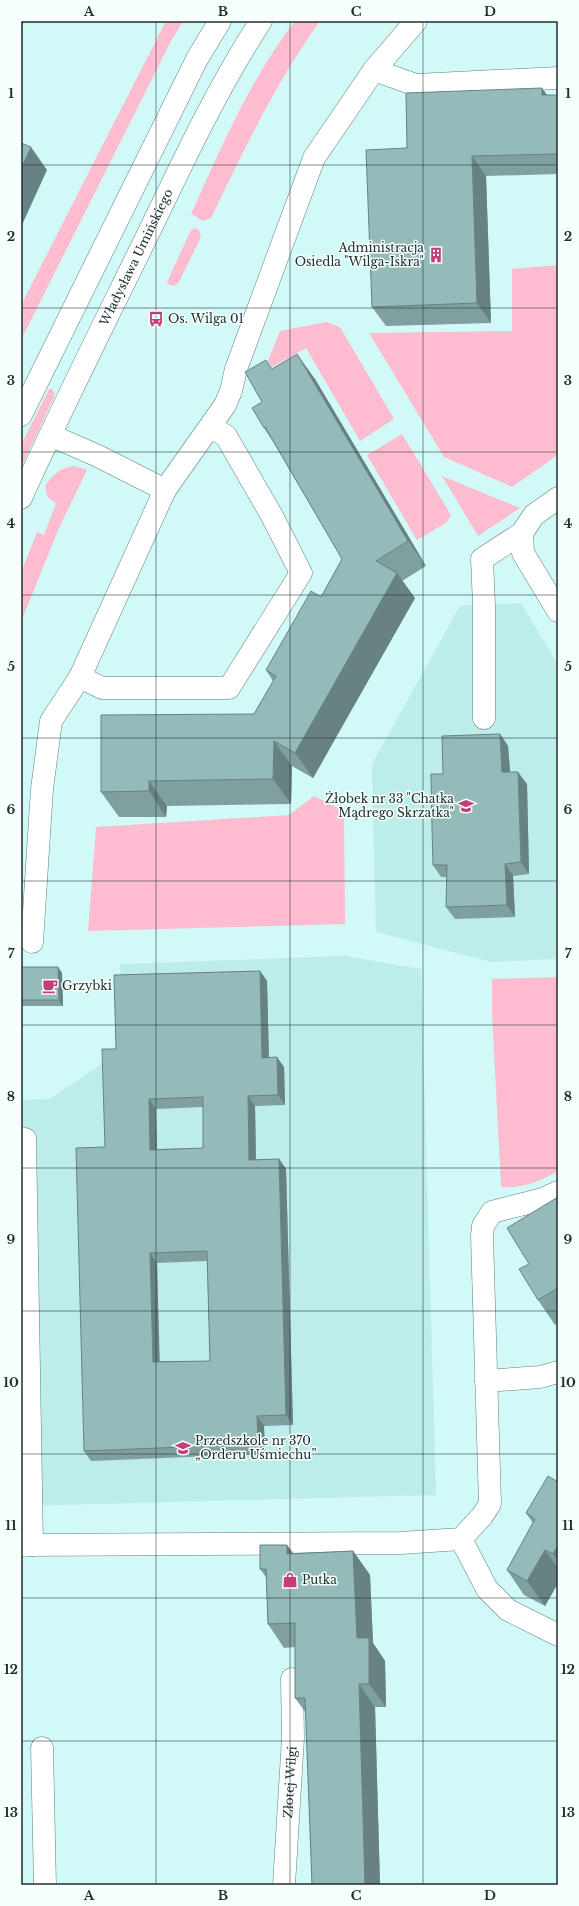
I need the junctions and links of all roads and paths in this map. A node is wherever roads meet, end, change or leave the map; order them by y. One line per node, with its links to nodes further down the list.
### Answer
1 (220, 21): 6 (street)
2 (261, 21): 8 (street, Władysława Umińskiego)
3 (416, 21): 4 (street)
4 (374, 70): 5 (street); 7 (street)
5 (558, 78)
6 (21, 415)
7 (211, 428): 9 (street); 14 (street)
8 (50, 435): 9 (street); 10 (street, Władysława Umińskiego)
9 (165, 490): 14 (street)
10 (21, 498)
11 (558, 498): 12 (street)
12 (522, 533): 13 (street); 15 (street)
13 (558, 611)
14 (80, 677): 16 (street)
15 (484, 718)
16 (32, 942)
17 (24, 1139): 22 (street)
18 (558, 1192): 20 (street)
19 (558, 1372): 20 (street)
20 (486, 1381): 21 (street)
21 (462, 1539): 22 (street); 23 (street)
22 (26, 1545)
23 (558, 1635)
24 (292, 1679): 27 (street, Złotej Wilgi)
25 (42, 1748): 26 (street)
26 (44, 1885)
27 (284, 1885)

